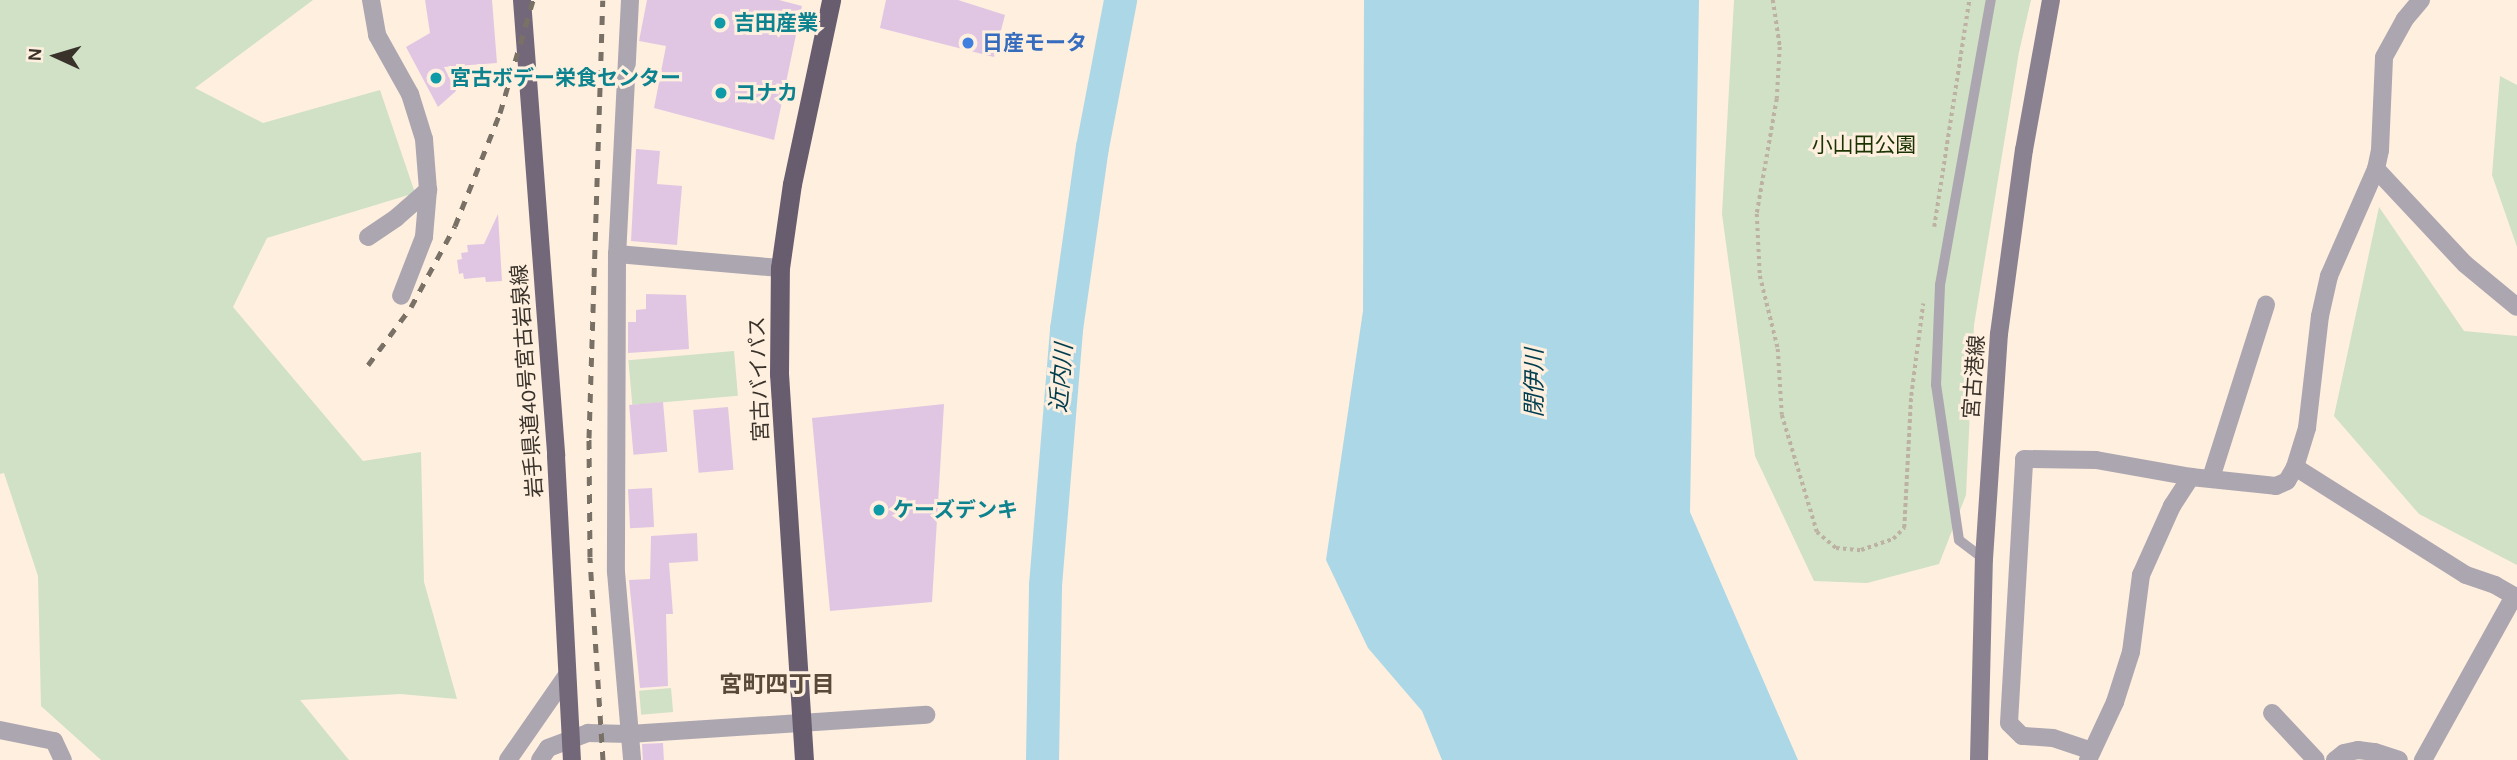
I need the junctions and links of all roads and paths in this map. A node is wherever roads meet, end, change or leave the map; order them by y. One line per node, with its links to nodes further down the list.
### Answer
1 (371, 0): 11 (street)
2 (522, 0): 24 (main road, 岩手県道40号宮古岩泉線)
3 (630, 0): 14 (street)
4 (831, 0): 15 (highway, 宮古バイパス)
5 (1773, 0): 16 (path)
6 (1969, 0): 12 (path)
7 (1992, 0): 23 (lane)
8 (2051, 0): 23 (main road, 宮古港線)
9 (2421, 0): 10 (street)
10 (2376, 169): 19 (street); 20 (street)
11 (428, 190): 13 (street); 17 (street)
12 (1934, 227)
13 (368, 237)
14 (617, 254): 15 (street); 29 (street)
15 (780, 268): 27 (highway, 宮古バイパス)
16 (1924, 295)
17 (401, 296)
18 (2266, 305): 22 (street)
19 (2517, 307)
20 (2295, 467): 22 (street); 41 (street)
21 (2191, 477): 22 (street); 30 (street); 30 (street)
22 (2211, 478)
23 (1984, 559): 37 (main road, 宮古港線)
24 (567, 675): 32 (street); 34 (main road, 岩手県道40号宮古岩泉線)
25 (2272, 713): 38 (street)
26 (926, 715): 27 (street)
27 (802, 722): 29 (street); 36 (highway, 宮古バイパス)
28 (0, 730): 31 (street)
29 (629, 734): 33 (street); 35 (street)
30 (2090, 756)
31 (63, 760)
32 (508, 760)
33 (540, 760)
34 (572, 760)
35 (632, 760)
36 (804, 760)
37 (1979, 760)
38 (2316, 760)
39 (2335, 760): 40 (street)
40 (2399, 760)
41 (2423, 760)

